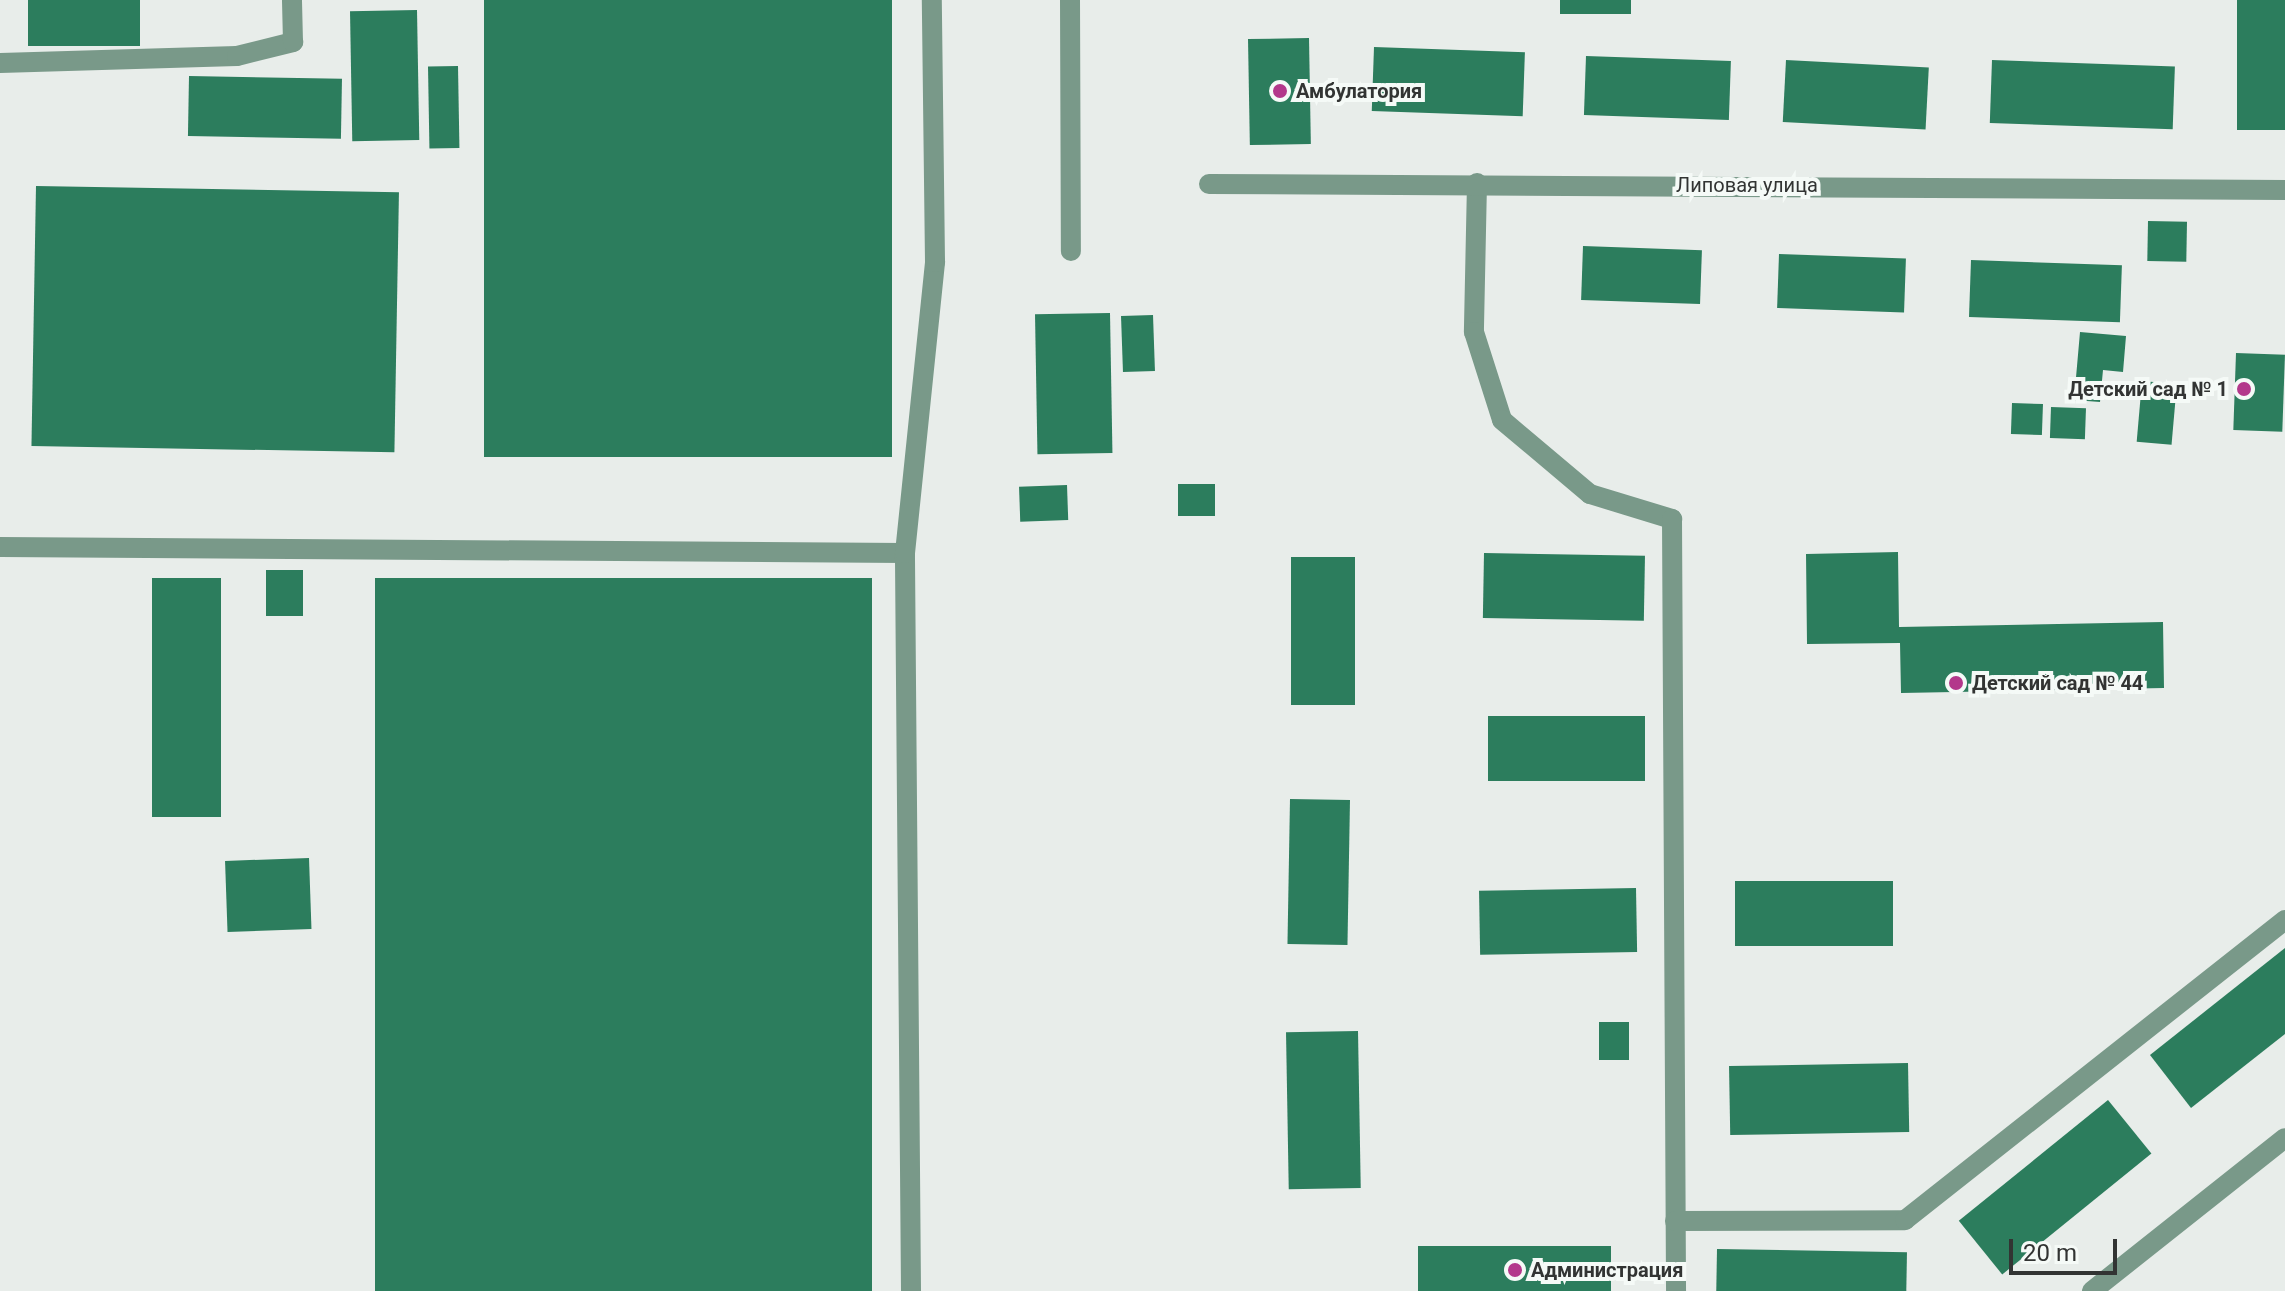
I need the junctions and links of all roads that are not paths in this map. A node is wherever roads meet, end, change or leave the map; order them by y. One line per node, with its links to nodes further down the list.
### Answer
1 (292, 0): 4 (street)
2 (932, 0): 10 (street)
3 (1070, 0): 8 (street)
4 (0, 63)
5 (1477, 183): 6 (street, Липовая улица); 7 (street, Липовая улица); 13 (street)
6 (1209, 184)
7 (2285, 190)
8 (1071, 251)
9 (0, 547): 10 (street)
10 (905, 553): 14 (street)
11 (2285, 920): 13 (street)
12 (2285, 1138): 16 (street)
13 (1675, 1221): 15 (street)
14 (911, 1291)
15 (1676, 1291)
16 (2092, 1291)

